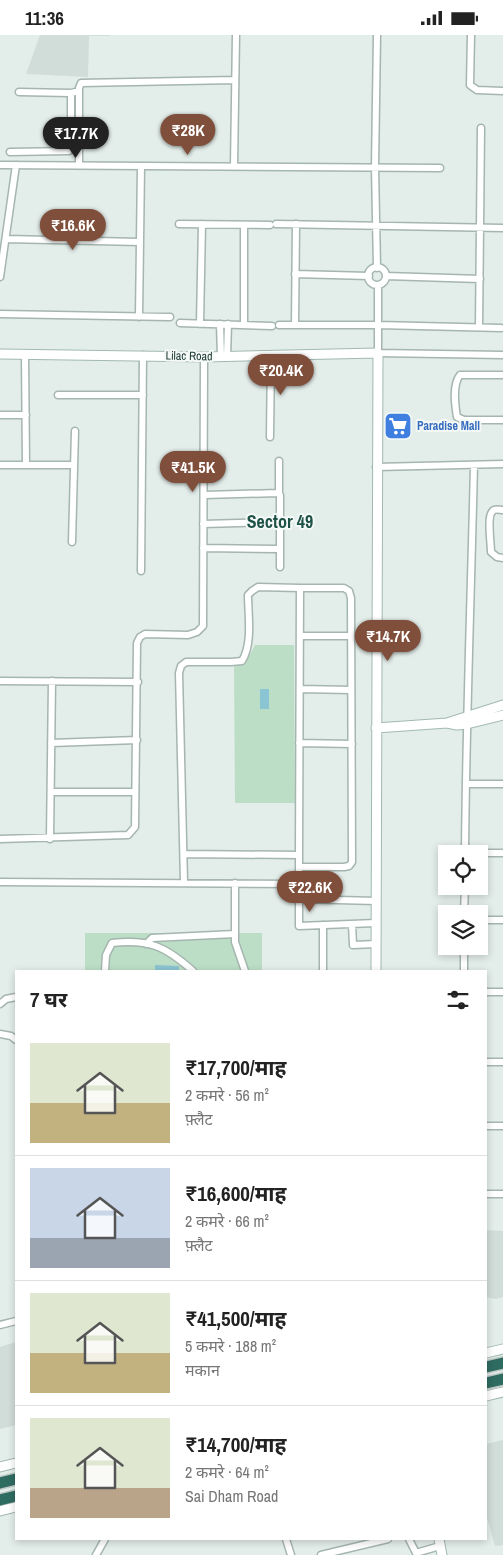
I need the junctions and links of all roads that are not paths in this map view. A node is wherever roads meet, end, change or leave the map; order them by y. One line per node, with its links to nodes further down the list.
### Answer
1 (236, 35): 4 (street)
2 (377, 35): 16 (street)
3 (471, 35): 6 (street)
4 (235, 80): 5 (street); 15 (street)
5 (79, 90): 8 (street); 13 (street)
6 (503, 91)
7 (19, 92): 8 (street)
8 (71, 93): 10 (street)
9 (482, 128): 23 (street)
10 (10, 152)
11 (0, 165): 12 (street)
12 (16, 165): 13 (street); 25 (street)
13 (80, 165): 14 (street)
14 (141, 166): 15 (street); 26 (street)
15 (234, 167): 16 (street)
16 (375, 167): 17 (street); 22 (street)
17 (440, 168)
18 (179, 224): 19 (street)
19 (202, 224): 21 (street); 38 (street)
20 (296, 224): 21 (street); 22 (street); 28 (street)
21 (244, 225): 41 (street)
22 (377, 225): 23 (street); 27 (street)
23 (480, 227): 24 (street); 32 (street)
24 (503, 227)
25 (6, 239): 26 (street); 31 (street)
26 (140, 242): 35 (street)
27 (377, 268): 29 (street); 30 (street)
28 (295, 274): 29 (street); 42 (street)
29 (369, 275): 33 (street)
30 (386, 276): 32 (street); 33 (street)
31 (0, 277)
32 (480, 279): 44 (street)
33 (378, 285): 43 (street)
34 (0, 314): 35 (street)
35 (139, 317): 36 (street)
36 (170, 317)
37 (180, 323): 38 (street)
38 (200, 324): 39 (street)
39 (220, 324): 40 (street); 51 (street)
40 (228, 325): 41 (street); 51 (street)
41 (244, 325): 42 (street)
42 (295, 325): 43 (street)
43 (378, 325): 44 (street); 46 (street)
44 (479, 327): 45 (street)
45 (501, 328)
46 (378, 353): 50 (street); 52 (street, Lilac Road); 68 (street)
47 (0, 354): 48 (street, Lilac Road)
48 (26, 355): 49 (street, Lilac Road); 58 (street)
49 (143, 355): 51 (street, Lilac Road); 56 (street)
50 (503, 355)
51 (224, 356): 52 (street, Lilac Road)
52 (271, 356): 61 (street)
53 (204, 361): 70 (street)
54 (503, 375): 59 (street)
55 (58, 395): 56 (street)
56 (143, 395): 79 (street)
57 (0, 415): 58 (street)
58 (26, 415): 65 (street)
59 (503, 420)
60 (75, 431): 66 (street)
61 (270, 437)
62 (279, 461): 69 (street)
63 (503, 464): 67 (street)
64 (0, 465): 65 (street)
65 (26, 465): 66 (street)
66 (74, 465): 74 (street)
67 (474, 465): 68 (street); 90 (street)
68 (376, 467): 91 (street)
69 (279, 494): 70 (street); 72 (street)
70 (204, 495): 73 (street)
71 (503, 510): 77 (street)
72 (280, 522): 73 (street); 76 (street)
73 (204, 524): 75 (street)
74 (72, 542)
75 (203, 548): 76 (street); 85 (street)
76 (280, 549): 78 (street)
77 (503, 558)
78 (280, 567)
79 (141, 571)
80 (300, 588): 81 (street); 82 (street); 105 (street)
81 (300, 636): 82 (street); 86 (street)
82 (351, 636): 87 (street)
83 (0, 681): 84 (street)
84 (52, 681): 85 (street); 93 (street)
85 (138, 682): 92 (street)
86 (300, 689): 87 (street); 94 (street)
87 (351, 690): 95 (street)
88 (503, 705): 90 (street)
89 (503, 715): 90 (street)
90 (467, 720): 91 (street); 96 (street)
91 (376, 728): 113 (street)
92 (137, 739): 93 (street); 98 (street)
93 (51, 743): 99 (street)
94 (300, 743): 95 (street); 106 (street)
95 (352, 744): 107 (street)
96 (466, 784): 97 (street); 102 (street)
97 (503, 784)
98 (136, 791): 99 (street); 101 (street)
99 (50, 793): 101 (street)
100 (0, 839): 101 (street)
101 (50, 839)
102 (465, 845)
103 (488, 853): 104 (street)
104 (503, 853)
105 (184, 854): 106 (street); 109 (street)
106 (299, 855): 107 (street)
107 (299, 867): 111 (street)
108 (0, 882): 109 (street)
109 (184, 882): 110 (street)
110 (235, 883): 111 (street); 119 (street)
111 (299, 884): 112 (street)
112 (299, 899): 113 (street); 118 (street)
113 (376, 901): 116 (street)
114 (488, 920): 115 (street)
115 (503, 920)
116 (376, 923): 117 (street); 121 (street)
117 (352, 924): 118 (street); 121 (street)
118 (323, 925): 126 (street)
119 (235, 934): 120 (street); 125 (street)
120 (146, 944): 123 (street); 124 (street)
121 (376, 944): 127 (street)
122 (464, 955): 128 (street)
123 (105, 970)
124 (192, 970)
125 (245, 970)
126 (323, 970)
127 (376, 970)
128 (464, 970)
129 (487, 992): 130 (street)
130 (503, 992)
131 (15, 997): 132 (street)
132 (0, 1004)
133 (0, 1035): 134 (street)
134 (15, 1039)
135 (487, 1062): 136 (street)
136 (503, 1062)
137 (487, 1126): 138 (street)
138 (503, 1126)
139 (487, 1194): 140 (street)
140 (503, 1194)
141 (15, 1321): 142 (street)
142 (0, 1325)
143 (503, 1349): 144 (street)
144 (487, 1353)
145 (503, 1363): 146 (highway)
146 (487, 1367)
147 (503, 1379): 148 (highway)
148 (487, 1383)
149 (503, 1392): 150 (street)
150 (487, 1396)
151 (15, 1463): 152 (street)
152 (0, 1467)
153 (15, 1479): 154 (highway)
154 (0, 1483)
155 (15, 1496): 156 (highway)
156 (0, 1500)
157 (15, 1507): 158 (street)
158 (0, 1511)
159 (104, 1540): 165 (street)
160 (286, 1540): 166 (street)
161 (384, 1540): 167 (street)
162 (410, 1540): 164 (street)
163 (440, 1546): 164 (street)
164 (417, 1554)
165 (96, 1555)
166 (292, 1555)
167 (321, 1555)

